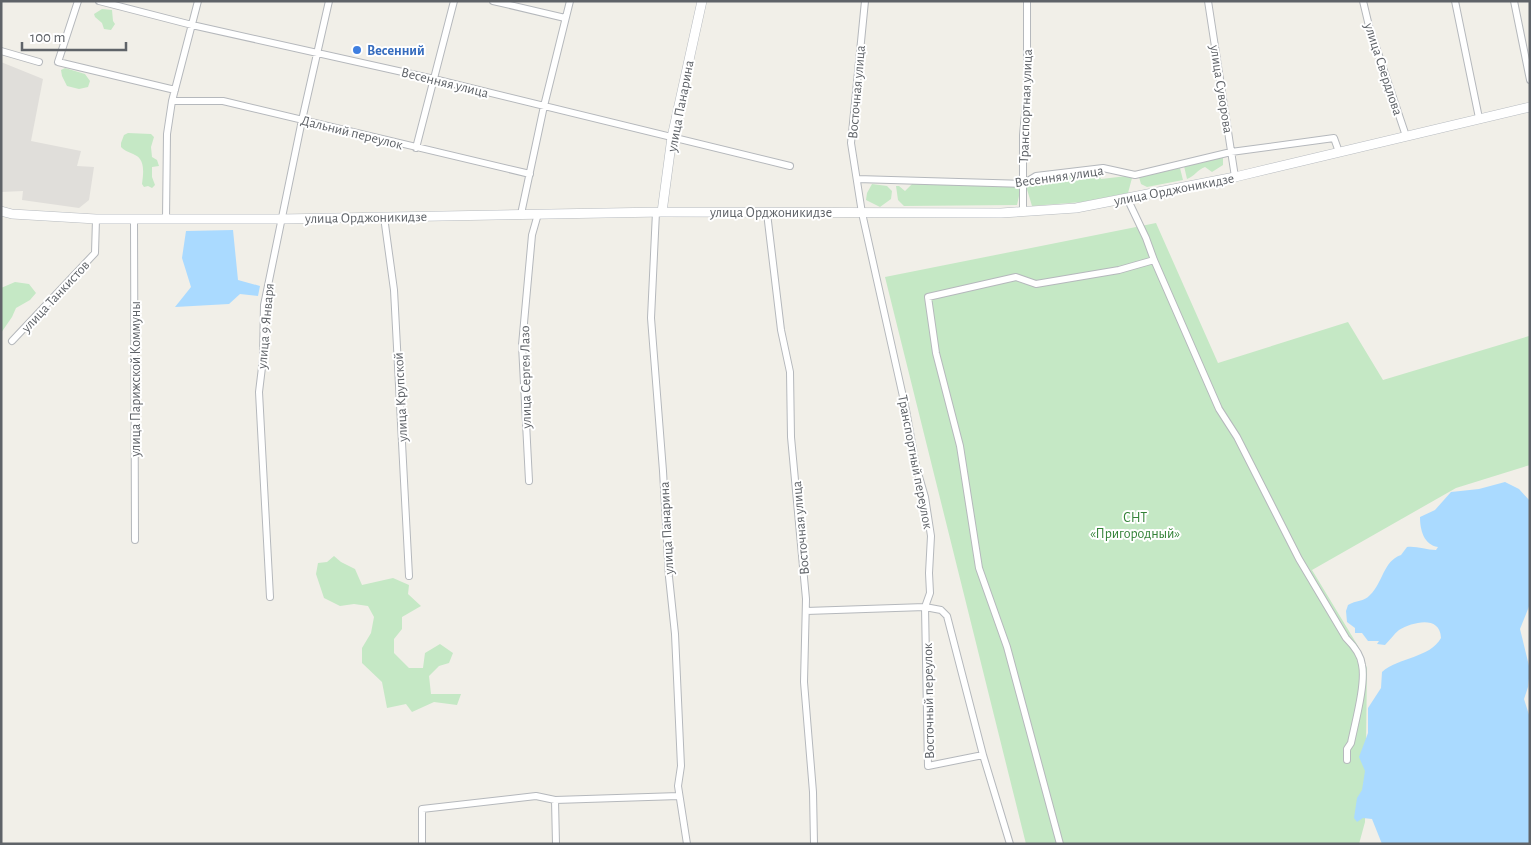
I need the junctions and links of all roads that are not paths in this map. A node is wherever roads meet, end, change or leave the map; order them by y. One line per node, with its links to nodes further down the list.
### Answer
1 (78, 1): 22 (street)
2 (99, 1): 16 (street, Весенняя улица)
3 (198, 1): 16 (street)
4 (329, 1): 18 (street, улица 9 Января)
5 (454, 1): 20 (street)
6 (493, 1): 15 (street)
7 (570, 1): 15 (street)
8 (702, 1): 29 (main road, улица Панарина)
9 (865, 1): 36 (street, Восточная улица)
10 (1027, 1): 37 (street, Транспортная улица)
11 (1208, 1): 31 (street, улица Суворова)
12 (1363, 1): 28 (street, улица Свердлова)
13 (1455, 1): 26 (street)
14 (1514, 1): 21 (street)
15 (565, 18): 24 (street)
16 (192, 25): 18 (street, Весенняя улица); 22 (street)
17 (1, 51): 19 (street)
18 (317, 52): 20 (street, Весенняя улица); 27 (street, улица 9 Января)
19 (39, 62)
20 (434, 78): 24 (street, Весенняя улица); 30 (street)
21 (1530, 80)
22 (175, 90): 23 (street)
23 (172, 101): 27 (street, Дальний переулок); 49 (street)
24 (544, 106): 29 (street, Весенняя улица); 34 (street)
25 (1530, 106): 26 (main road, улица Орджоникидзе)
26 (1479, 118): 28 (main road, улица Орджоникидзе)
27 (302, 120): 30 (street, Дальний переулок); 50 (street, улица 9 Января)
28 (1406, 136): 32 (main road, улица Орджоникидзе)
29 (672, 137): 33 (street, Весенняя улица); 41 (main road, улица Панарина)
30 (416, 148): 34 (street, Дальний переулок)
31 (1231, 152): 32 (street, Весенняя улица); 35 (street, улица Суворова); 37 (street, Весенняя улица)
32 (1338, 152): 35 (main road, улица Орджоникидзе)
33 (790, 166)
34 (530, 174): 44 (street)
35 (1235, 177): 38 (main road, улица Орджоникидзе)
36 (857, 178): 37 (street, Весенняя улица); 43 (street, Восточная улица)
37 (1023, 184): 40 (street, Транспортная улица)
38 (1127, 198): 40 (main road, улица Орджоникидзе); 51 (street)
39 (1, 211): 47 (main road, улица Орджоникидзе)
40 (1023, 211): 43 (main road, улица Орджоникидзе)
41 (659, 212): 42 (main road, улица Орджоникидзе); 45 (main road, улица Орджоникидзе); 61 (street, улица Панарина)
42 (767, 213): 43 (main road, улица Орджоникидзе); 58 (street, Восточная улица)
43 (862, 213): 57 (street, Транспортный переулок)
44 (521, 214): 45 (main road, улица Орджоникидзе); 46 (main road, улица Орджоникидзе)
45 (538, 214): 53 (street, улица Сергея Лазо)
46 (384, 218): 50 (main road, улица Орджоникидзе); 55 (street, улица Крупской)
47 (96, 219): 48 (main road, улица Орджоникидзе); 52 (street, улица Танкистов)
48 (134, 219): 49 (main road, улица Орджоникидзе); 54 (street, улица Парижской Коммуны)
49 (166, 219): 50 (main road, улица Орджоникидзе)
50 (281, 219): 56 (street, улица 9 Января)
51 (1154, 260): 60 (street); 68 (street)
52 (12, 341)
53 (529, 481)
54 (135, 540)
55 (409, 576)
56 (270, 597)
57 (925, 607): 58 (street); 59 (street); 59 (street, Восточный переулок)
58 (806, 612): 66 (street, Восточная улица)
59 (983, 755): 67 (street)
60 (1347, 760)
61 (680, 796): 62 (street); 65 (street, улица Панарина)
62 (555, 800): 63 (street); 64 (street)
63 (422, 844)
64 (556, 844)
65 (687, 844)
66 (814, 844)
67 (1010, 844)
68 (1060, 844)

